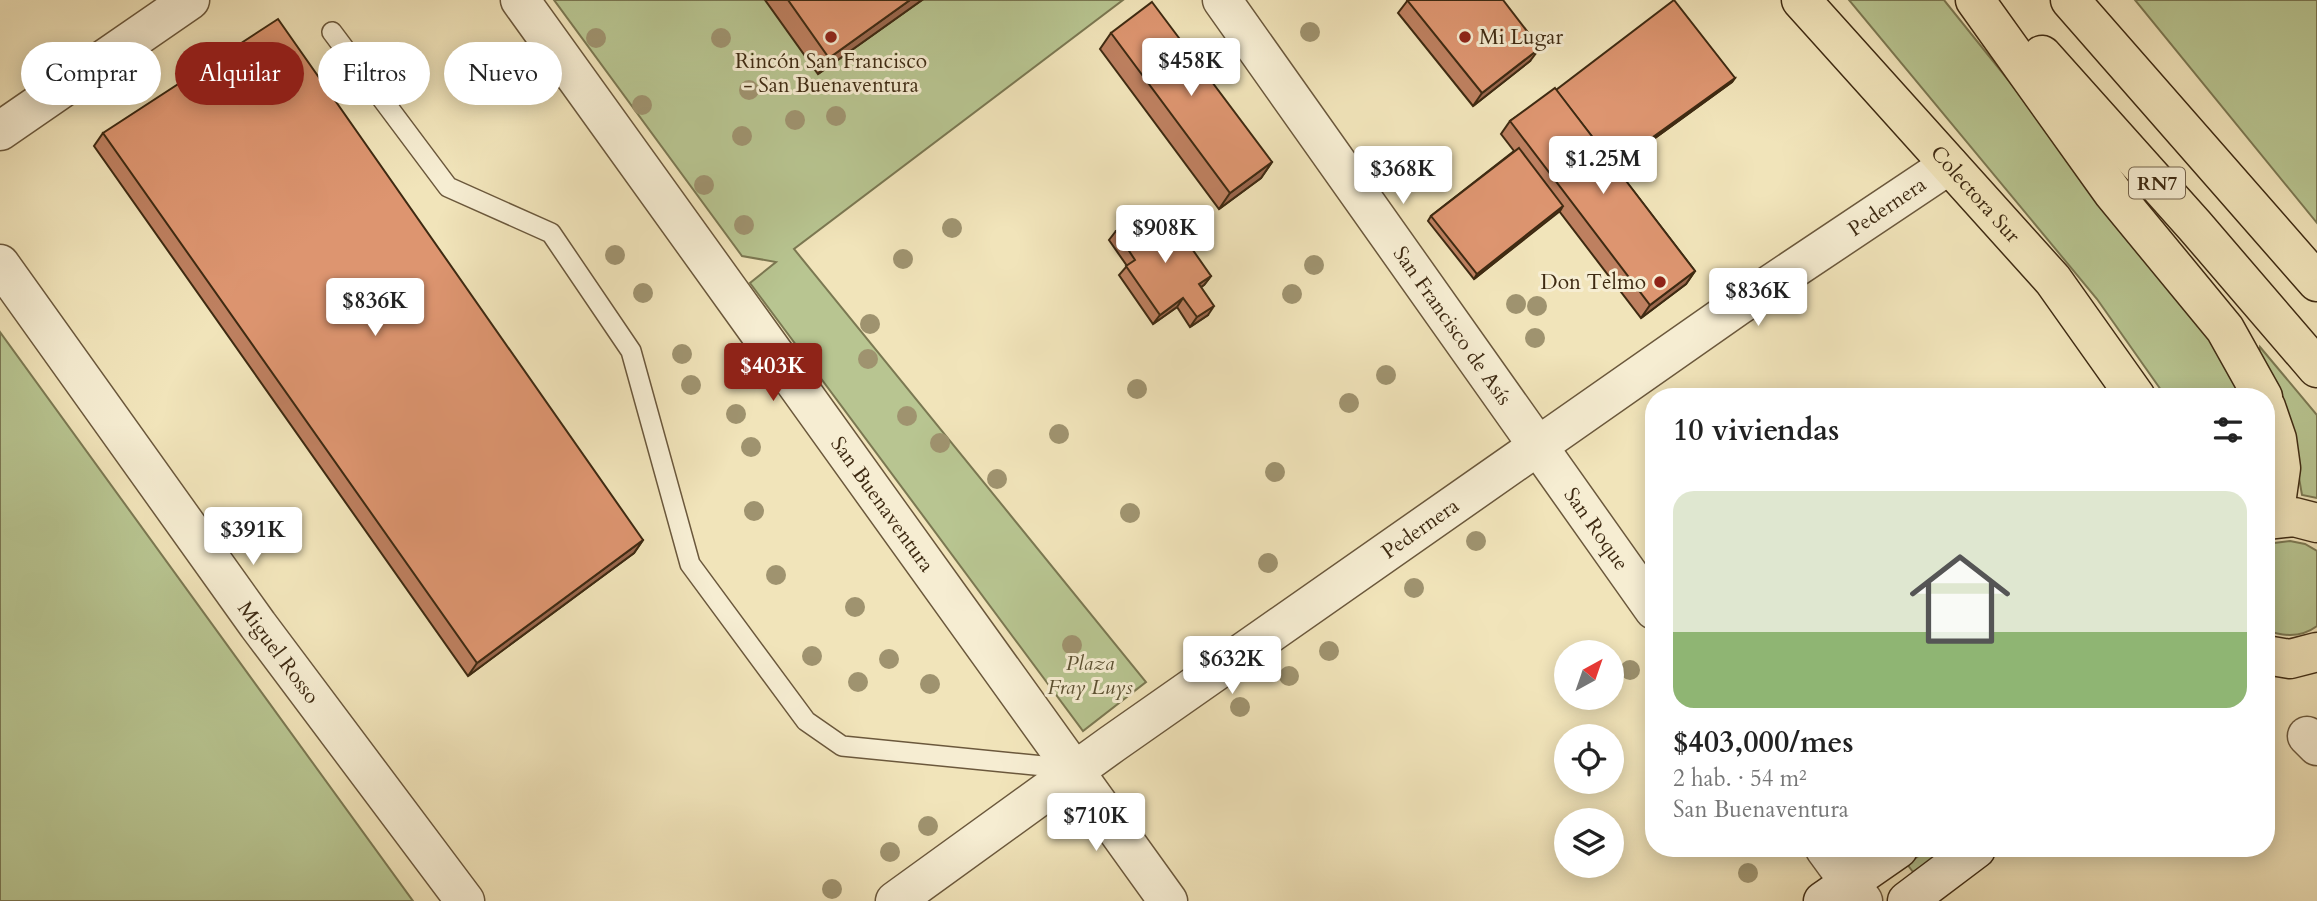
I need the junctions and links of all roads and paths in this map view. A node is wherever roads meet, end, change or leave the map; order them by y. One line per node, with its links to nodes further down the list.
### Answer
1 (190, 0): 9 (street)
2 (520, 0): 22 (street, San Buenaventura)
3 (1222, 0): 17 (street, San Francisco de Asís)
4 (1801, 0): 10 (main road, Colectora Sur)
5 (1975, 0): 15 (main road)
6 (1996, 0): 13 (main road, RN7)
7 (2070, 0): 12 (main road, RN7)
8 (332, 32): 22 (lane)
9 (0, 131)
10 (1949, 165): 14 (main road, Colectora Sur); 17 (street, Pedernera)
11 (0, 264): 27 (street, Miguel Rosso)
12 (2317, 282)
13 (2317, 368)
14 (2130, 388)
15 (2258, 388)
16 (2275, 433): 18 (main road)
17 (1536, 447): 21 (street, San Roque); 22 (street, Pedernera)
18 (2275, 496)
19 (2275, 519): 20 (main road)
20 (2317, 523)
21 (1645, 598)
22 (1075, 769): 28 (street, Pedernera); 29 (street, San Buenaventura)
23 (1828, 857): 26 (street)
24 (1889, 857): 26 (street)
25 (1965, 857): 30 (street)
26 (1845, 895)
27 (465, 901)
28 (895, 901)
29 (1168, 901)
30 (1907, 901)

